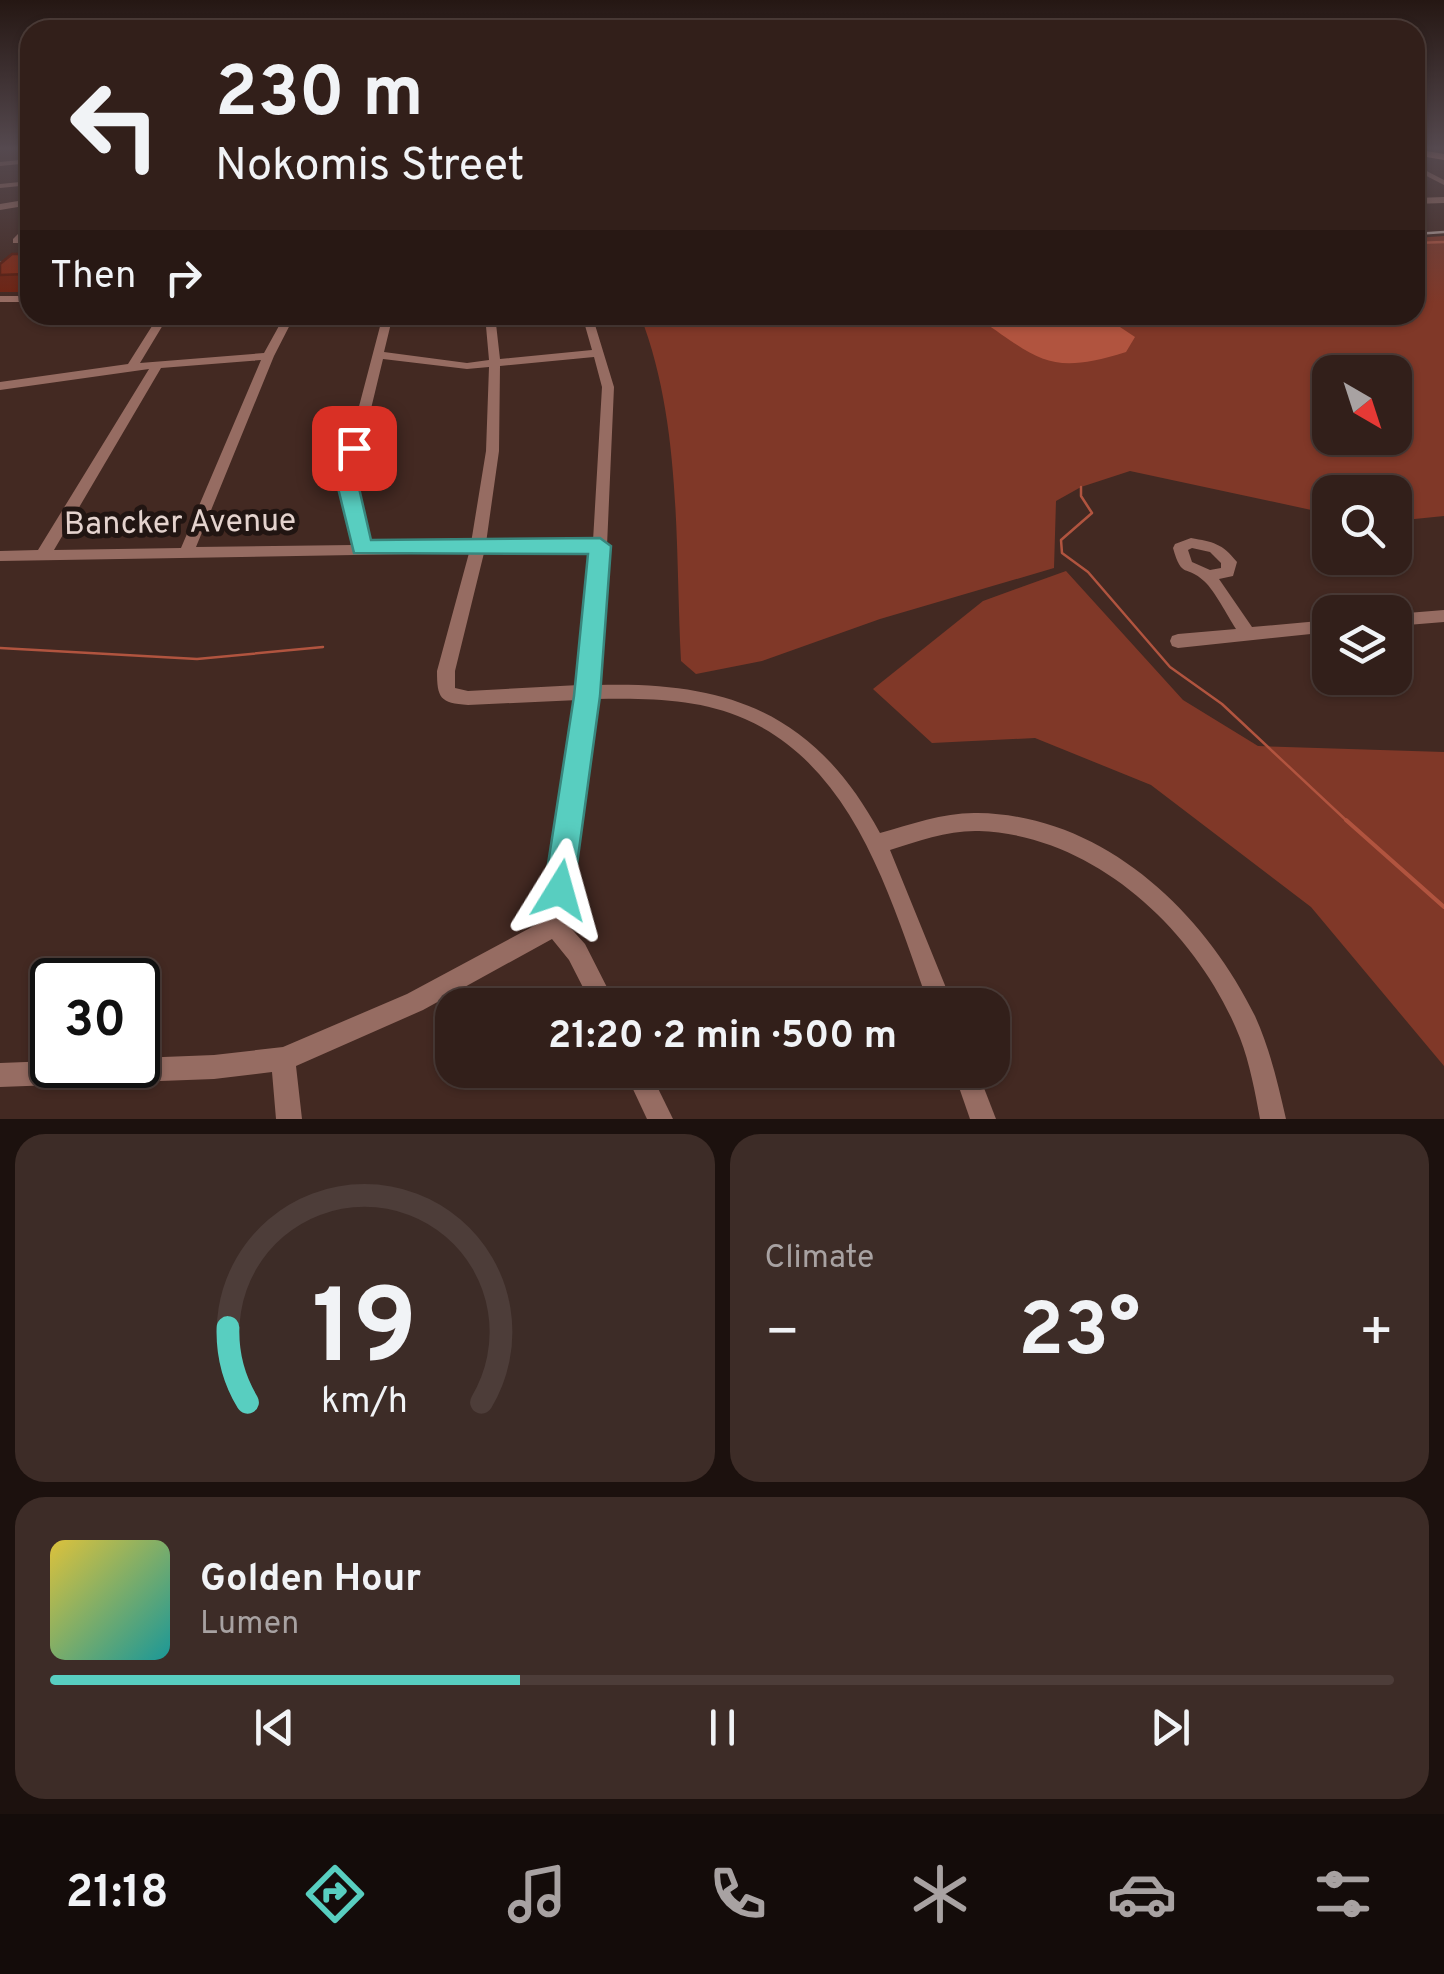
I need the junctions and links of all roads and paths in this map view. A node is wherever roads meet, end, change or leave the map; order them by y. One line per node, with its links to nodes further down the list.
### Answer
1 (156, 325): 11 (street)
2 (285, 325): 8 (street)
3 (386, 325): 7 (street)
4 (491, 325): 10 (street)
5 (590, 325): 6 (street)
6 (597, 352): 10 (street); 13 (street)
7 (378, 355): 10 (street); 14 (street)
8 (268, 356): 9 (street); 16 (street)
9 (157, 364): 11 (street); 17 (street)
10 (497, 364): 15 (street)
11 (132, 367): 12 (street)
12 (0, 386)
13 (600, 546): 15 (street, Bancker Avenue); 25 (street)
14 (362, 548): 15 (street, Bancker Avenue); 16 (street, Bancker Avenue)
15 (481, 548): 25 (street)
16 (187, 552): 17 (street, Bancker Avenue)
17 (44, 555): 18 (street, Bancker Avenue)
18 (0, 556)
19 (1209, 576): 23 (street)
20 (1444, 616): 21 (street)
21 (1412, 619)
22 (1312, 628): 23 (street)
23 (1248, 634): 24 (street)
24 (1178, 641)
25 (587, 696): 26 (street); 27 (street)
26 (875, 844): 29 (street); 37 (street)
27 (555, 926): 28 (street); 30 (street)
28 (595, 988)
29 (934, 988)
30 (282, 1060): 31 (street); 34 (street)
31 (0, 1074)
32 (645, 1088): 35 (street)
33 (971, 1088): 36 (street)
34 (289, 1119)
35 (660, 1119)
36 (982, 1119)
37 (1273, 1119)

